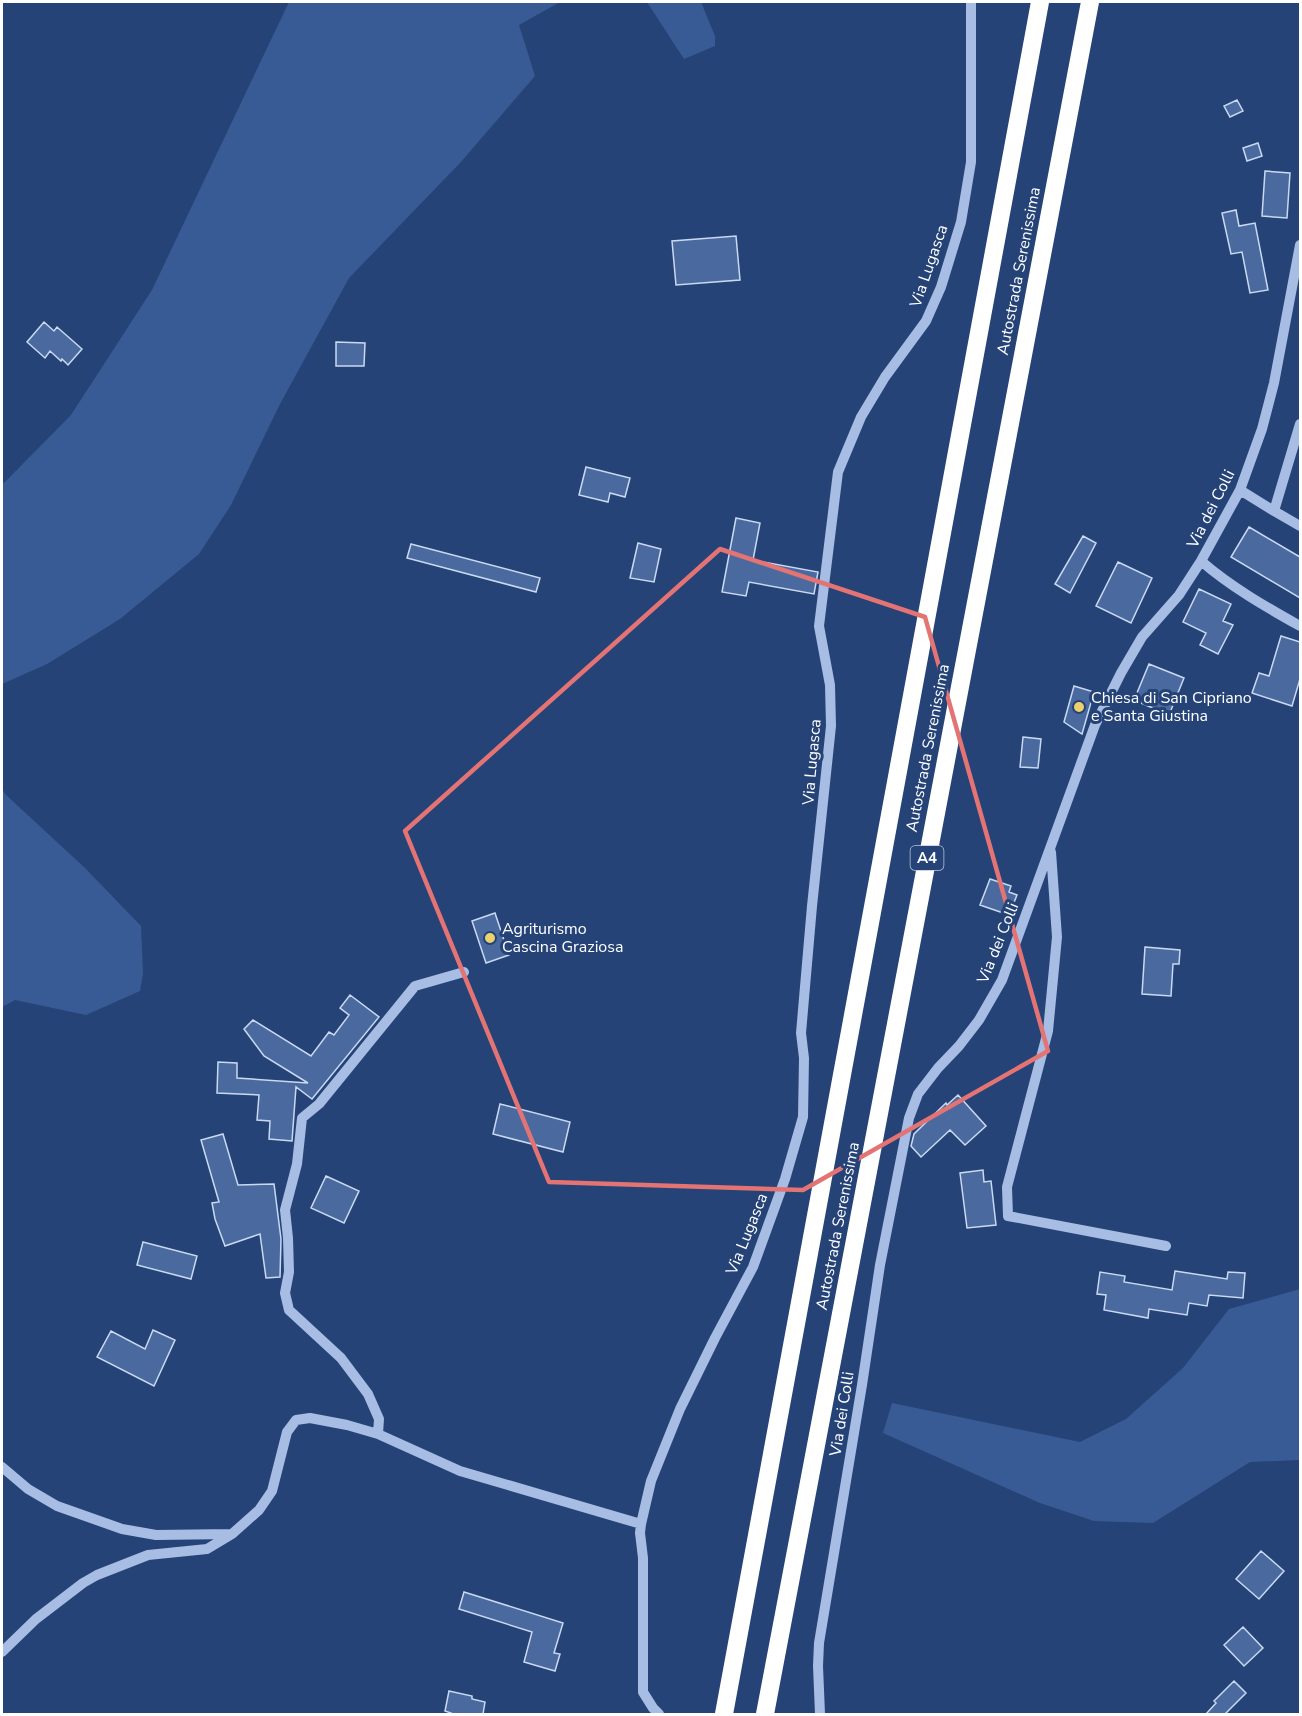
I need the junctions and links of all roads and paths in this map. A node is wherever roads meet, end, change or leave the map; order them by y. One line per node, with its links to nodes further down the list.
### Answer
1 (971, 2): 16 (street, Via Lugasca)
2 (1040, 2): 21 (highway, Autostrada Serenissima)
3 (1090, 2): 22 (highway, Autostrada Serenissima / A4)
4 (1300, 245): 6 (street, Via dei Colli)
5 (1300, 424): 7 (street)
6 (1240, 490): 7 (street); 9 (street, Via dei Colli)
7 (1274, 511): 8 (street)
8 (1300, 526)
9 (1201, 561): 10 (street); 11 (street, Via dei Colli)
10 (1300, 626)
11 (1051, 845): 13 (street); 19 (street, Via dei Colli)
12 (464, 972): 14 (street)
13 (1167, 1246)
14 (378, 1434): 16 (street); 17 (street)
15 (2, 1467): 17 (street)
16 (641, 1524): 20 (street, Via Lugasca)
17 (232, 1534): 18 (street)
18 (2, 1652)
19 (820, 1698): 23 (street, Via dei Colli); 24 (street)
20 (659, 1714)
21 (724, 1714)
22 (765, 1714)
23 (820, 1714)
24 (827, 1714)

